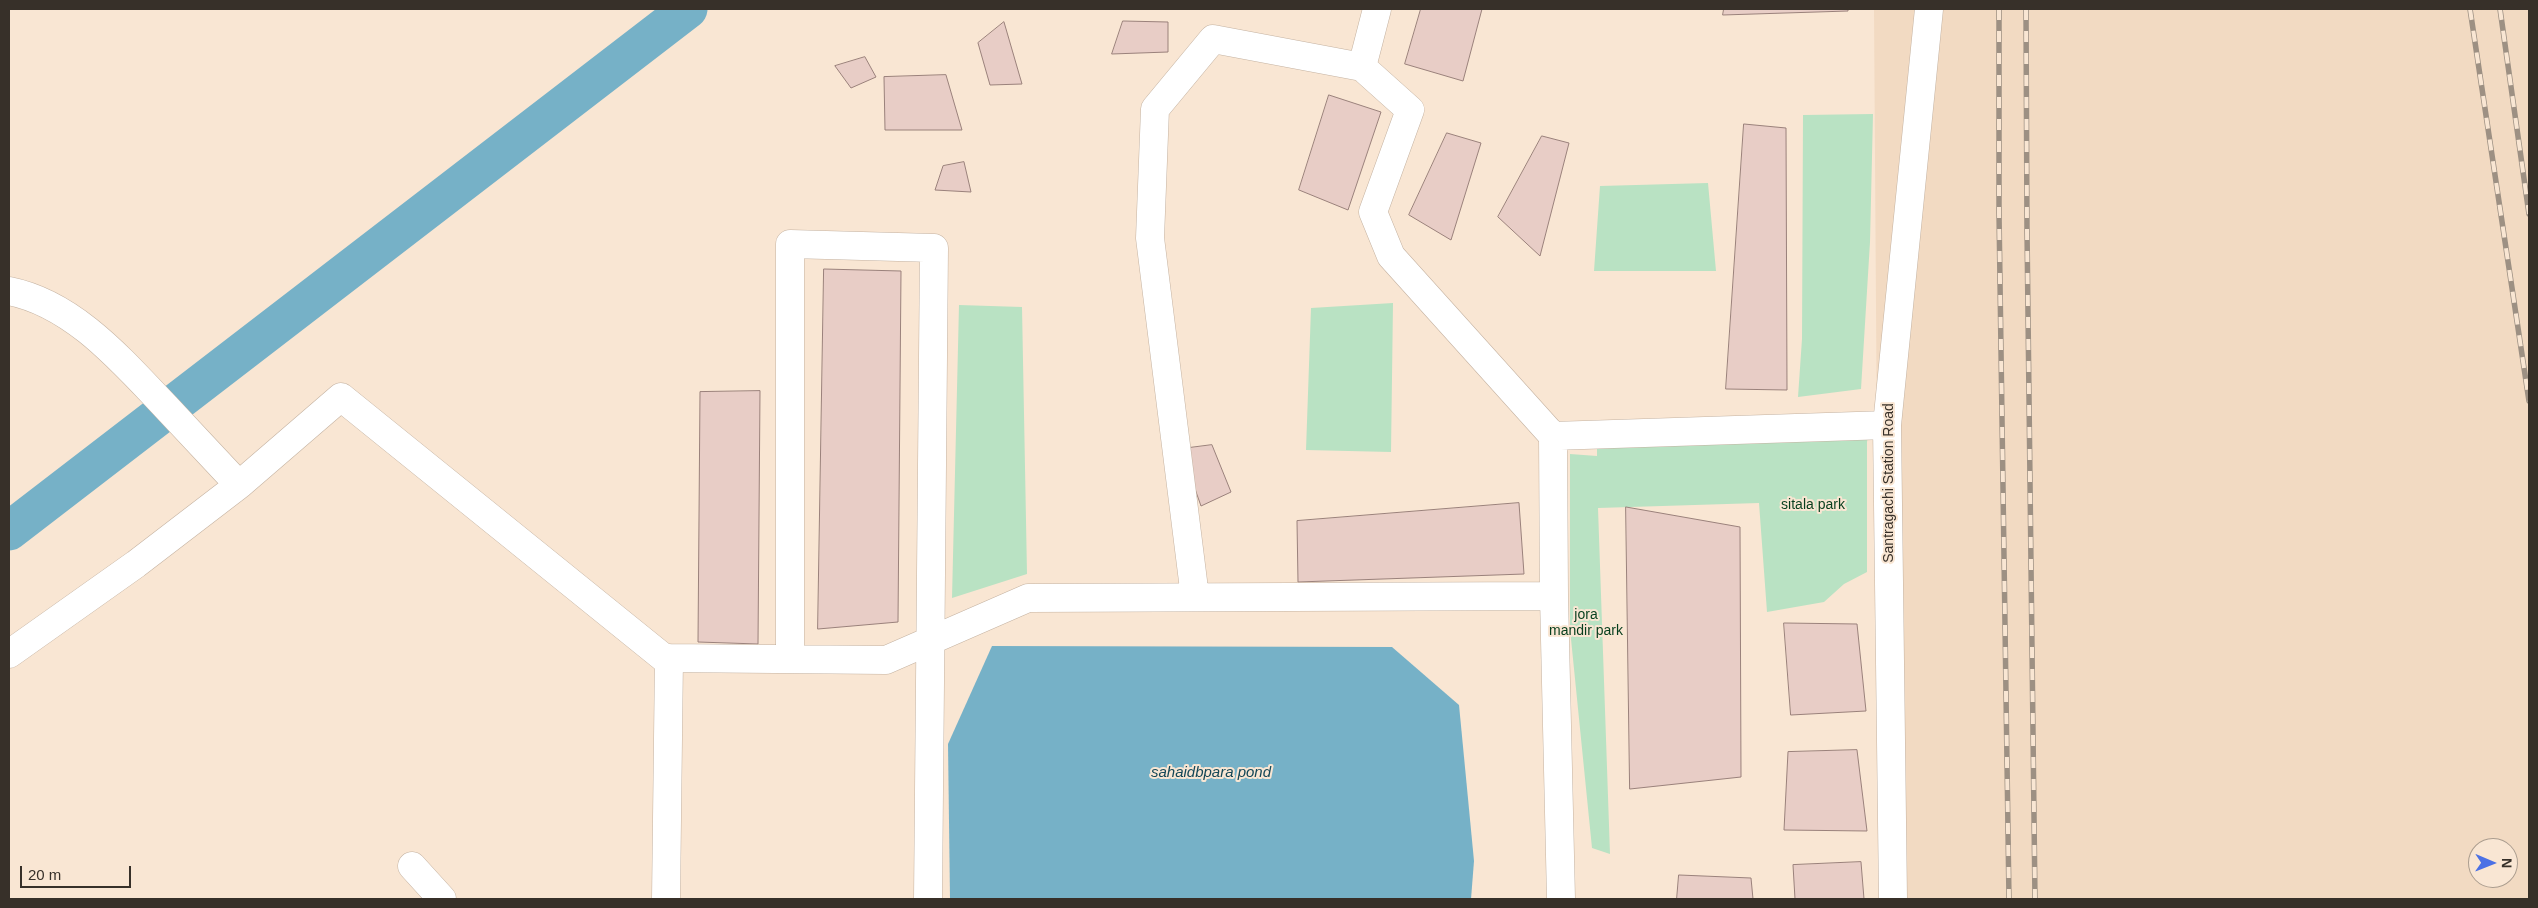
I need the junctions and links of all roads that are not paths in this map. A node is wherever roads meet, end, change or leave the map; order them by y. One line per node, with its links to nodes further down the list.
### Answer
1 (1377, 9): 3 (street)
2 (1929, 9): 5 (street, Santragachi Station Road)
3 (1362, 67): 6 (street); 9 (street)
4 (9, 292): 7 (street)
5 (1887, 425): 6 (street); 19 (street, Santragachi Station Road)
6 (1552, 436): 8 (street)
7 (231, 476): 11 (street); 12 (street)
8 (1554, 596): 9 (street); 18 (street)
9 (1195, 598): 10 (street)
10 (930, 639): 13 (street); 13 (street); 17 (street)
11 (9, 654)
12 (669, 658): 13 (street); 16 (street)
13 (790, 659)
14 (412, 866): 15 (street)
15 (442, 899)
16 (666, 899)
17 (928, 899)
18 (1561, 899)
19 (1893, 899)

